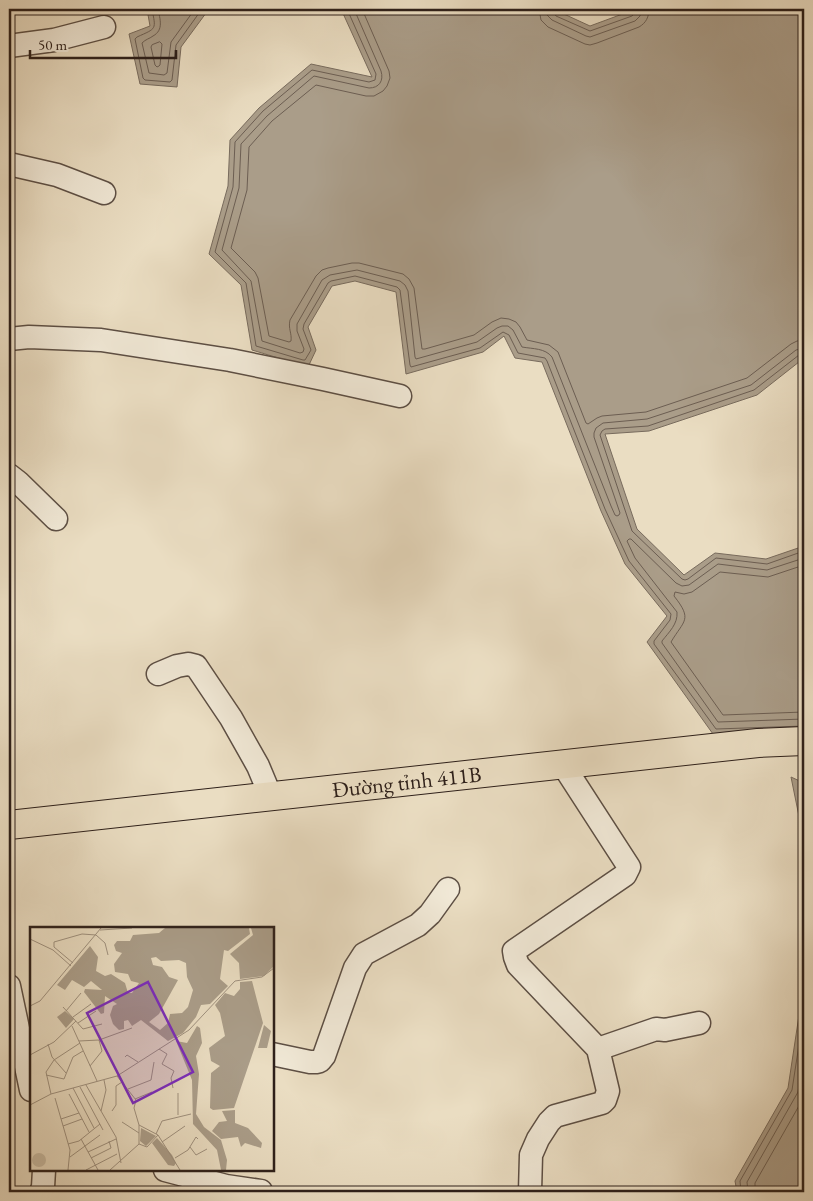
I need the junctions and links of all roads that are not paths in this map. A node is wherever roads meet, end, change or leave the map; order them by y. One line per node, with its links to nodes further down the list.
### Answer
1 (104, 27): 2 (street)
2 (9, 46)
3 (9, 164): 4 (street)
4 (104, 193)
5 (9, 339): 6 (street)
6 (400, 396)
7 (9, 476): 8 (street)
8 (56, 519)
9 (158, 674): 12 (street)
10 (804, 741): 11 (main road, Đường tỉnh 411B)
11 (563, 765): 12 (main road, Đường tỉnh 411B); 18 (street)
12 (271, 796): 13 (main road, Đường tỉnh 411B)
13 (9, 825)
14 (448, 890): 19 (street)
15 (9, 986): 17 (street)
16 (699, 1023): 18 (street)
17 (25, 1030): 20 (street)
18 (598, 1049): 25 (street)
19 (274, 1054)
20 (30, 1080)
21 (44, 1171): 24 (street)
22 (169, 1171): 23 (street)
23 (261, 1191)
24 (41, 1192)
25 (530, 1192)

